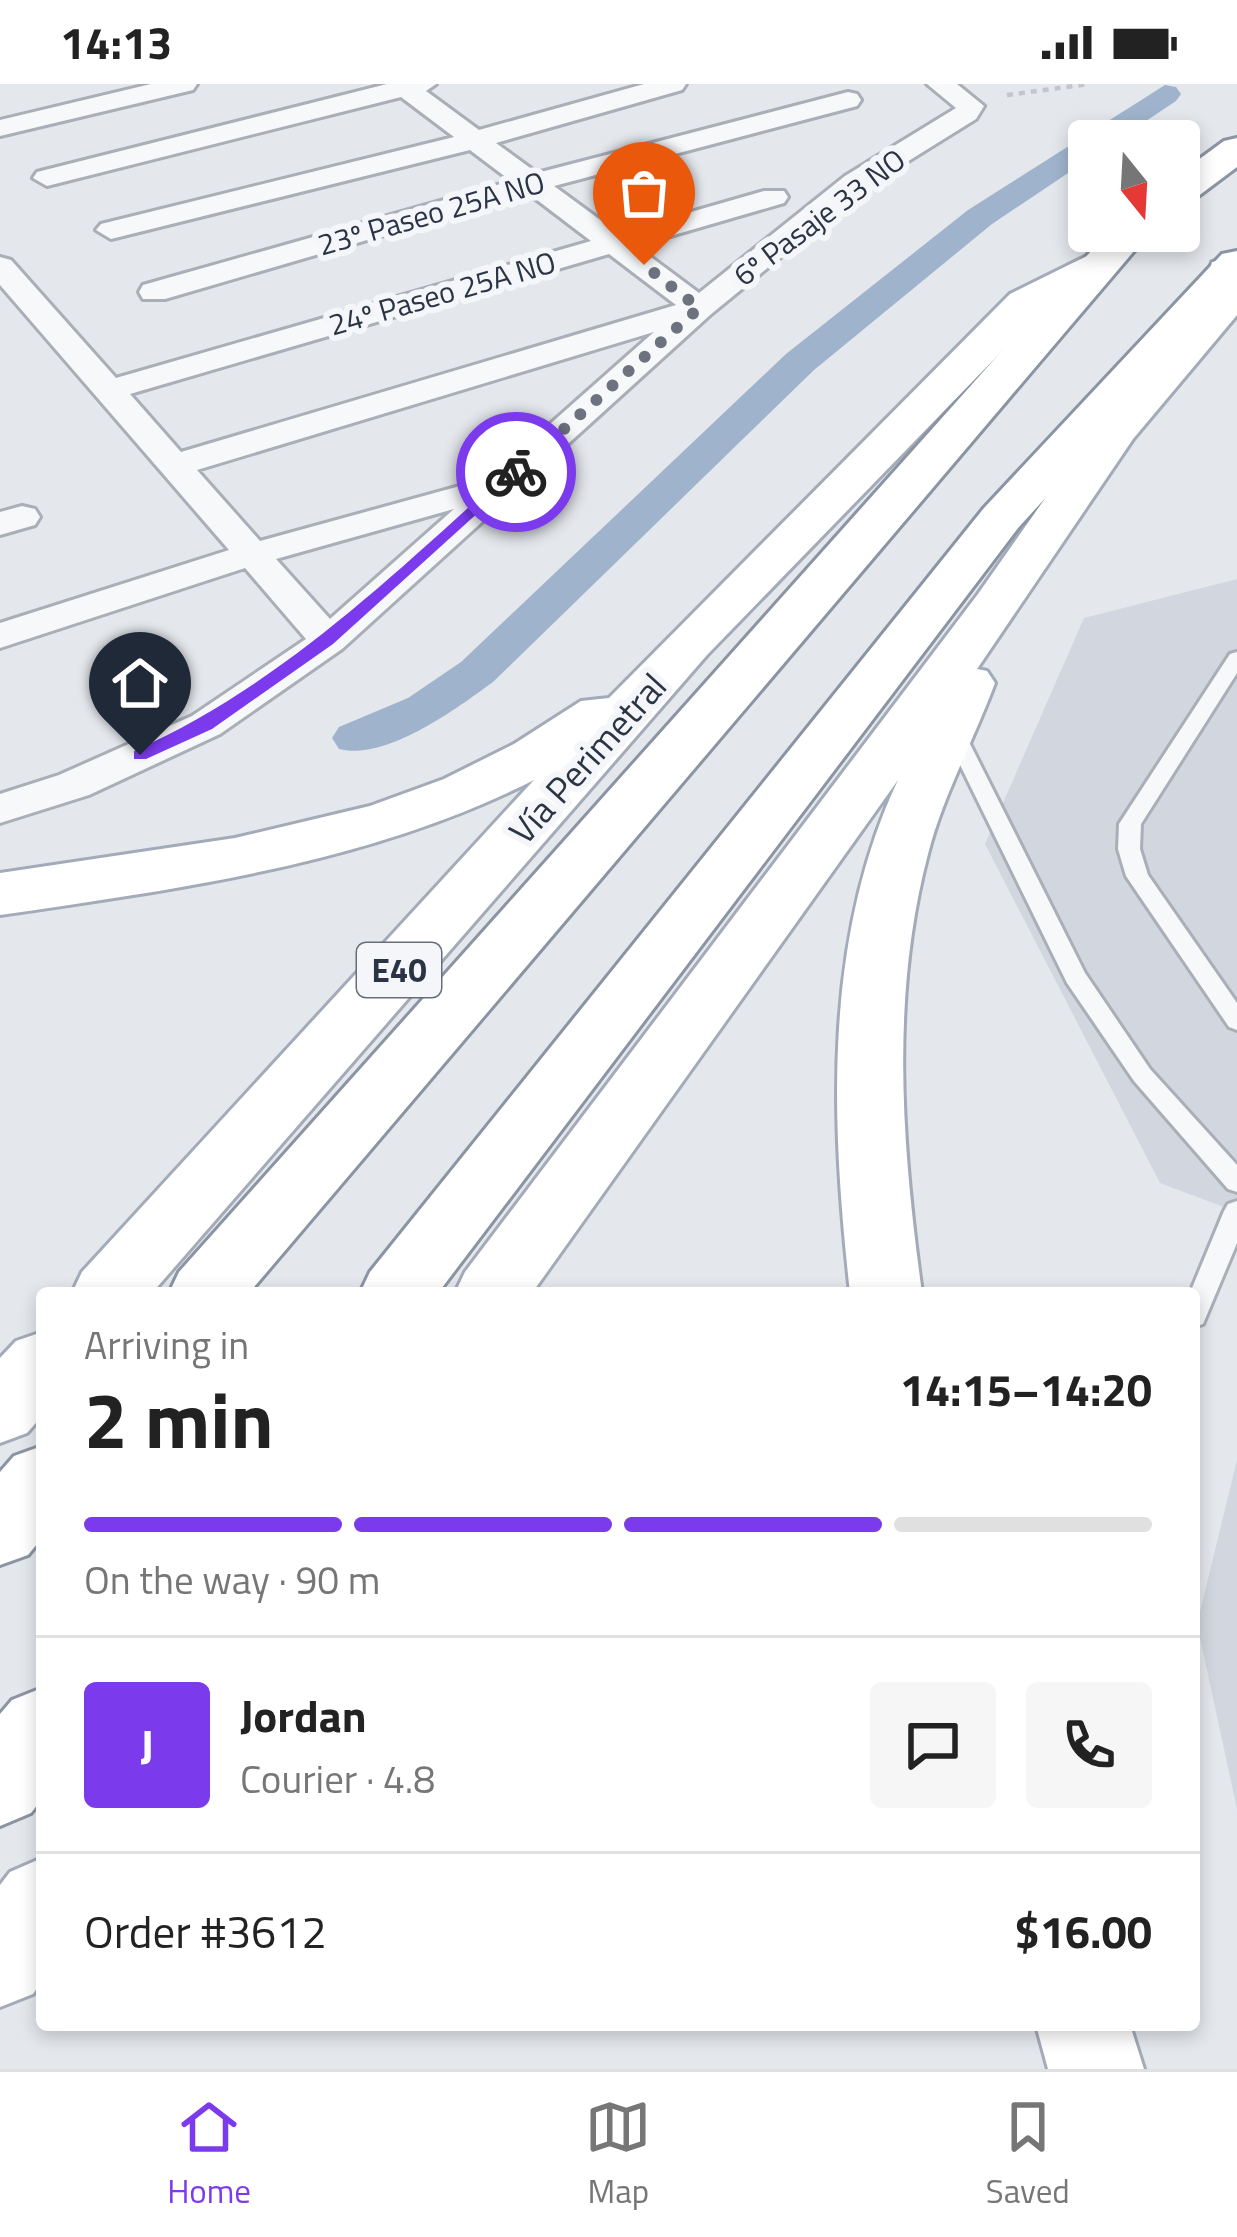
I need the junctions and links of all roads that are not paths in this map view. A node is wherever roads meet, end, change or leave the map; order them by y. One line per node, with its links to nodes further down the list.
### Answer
1 (184, 84): 6 (street)
2 (674, 84): 7 (street)
3 (410, 86): 7 (street); 10 (street)
4 (954, 92): 20 (street, 6º Pasaje 33 NO)
5 (848, 100): 11 (street, 23º Paseo 25A NO)
6 (1, 128)
7 (472, 141): 11 (street); 13 (street)
8 (1237, 149): 9 (main road)
9 (1200, 176)
10 (47, 178)
11 (530, 184): 14 (street); 19 (street, 23º Paseo 25A NO)
12 (774, 197): 14 (street, 24º Paseo 25A NO)
13 (111, 230)
14 (616, 243): 20 (street); 21 (street, 24º Paseo 25A NO)
15 (1106, 252): 28 (main road, Vía Perimetral / E40)
16 (1111, 252): 37 (main road, Vía Perimetral)
17 (0, 266): 21 (street)
18 (1232, 267): 25 (main road); 38 (main road)
19 (154, 292)
20 (699, 308): 22 (street); 23 (street, 6º Pasaje 33 NO)
21 (110, 390): 22 (street)
22 (172, 466): 24 (street)
23 (501, 485): 24 (street); 27 (street, 6º Pasaje 33 NO)
24 (250, 555): 26 (street); 27 (street)
25 (996, 605): 30 (main road); 39 (main road)
26 (0, 636)
27 (328, 641): 31 (street, 6º Pasaje 33 NO)
28 (688, 644): 32 (main road); 36 (main road, Vía Perimetral / E40)
29 (1237, 658): 33 (lane)
30 (952, 728): 34 (lane); 40 (main road)
31 (0, 809)
32 (0, 894)
33 (1237, 1021)
34 (1237, 1182)
35 (1237, 1210): 41 (lane)
36 (113, 1287)
37 (210, 1287)
38 (401, 1287)
39 (495, 1287)
40 (885, 1287)
41 (1200, 1301)
42 (36, 1371): 43 (main road)
43 (0, 1410)
44 (36, 1488): 45 (main road)
45 (0, 1529)
46 (36, 1737): 47 (main road)
47 (0, 1782)
48 (36, 1912): 49 (main road)
49 (0, 1961)
50 (1085, 2031): 51 (main road)
51 (1096, 2069)

